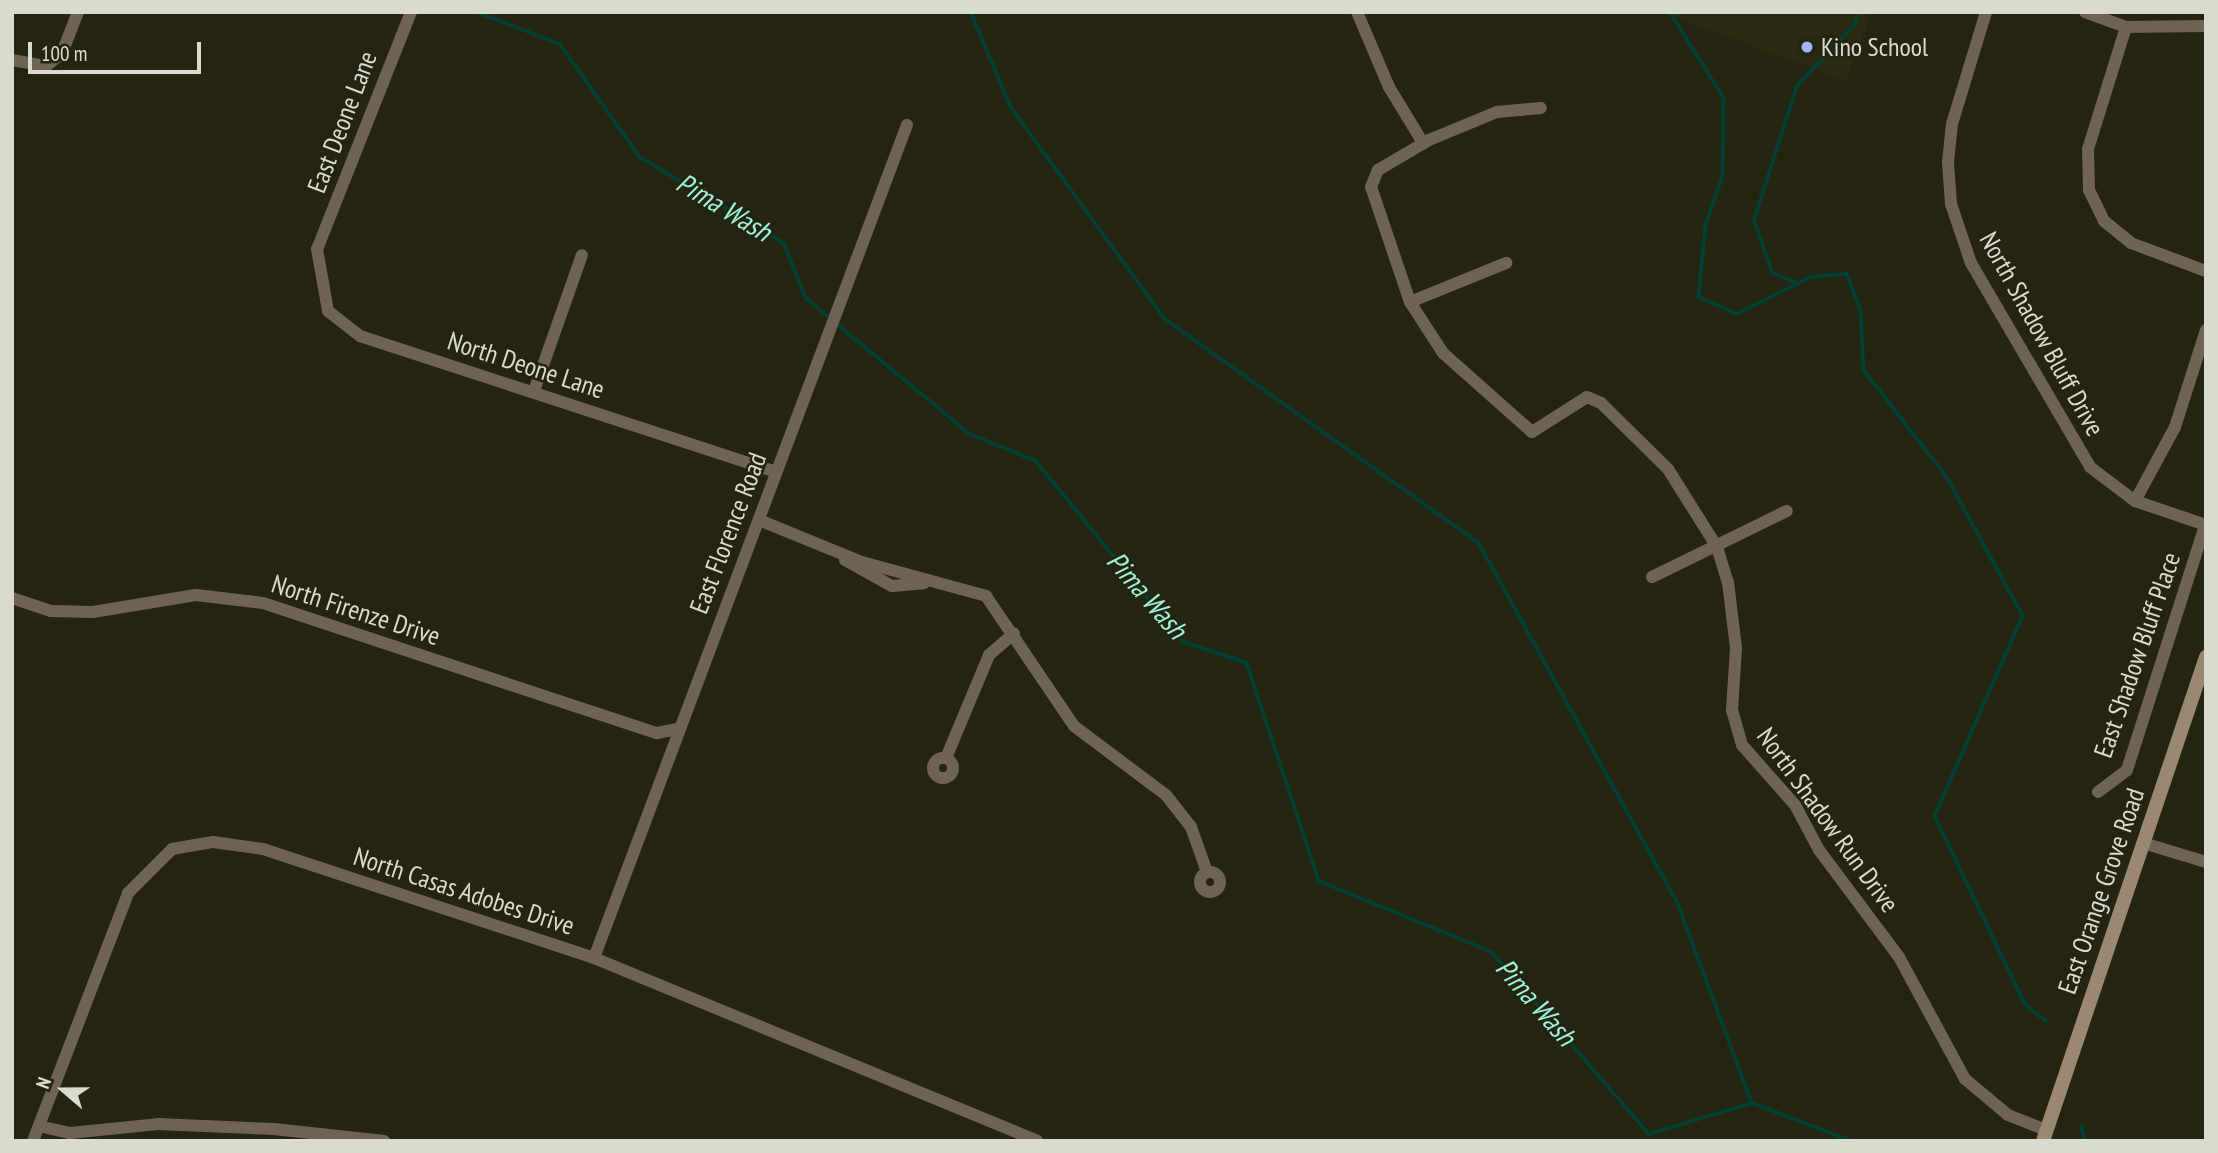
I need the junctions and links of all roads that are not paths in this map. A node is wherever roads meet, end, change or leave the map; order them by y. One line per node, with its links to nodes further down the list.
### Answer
1 (78, 12): 8 (street)
2 (411, 12): 12 (street, East Deone Lane)
3 (1357, 12): 11 (street)
4 (1986, 12): 20 (street, North Shadow Bluff Drive)
5 (2085, 12): 7 (street)
6 (2206, 26): 7 (street)
7 (2126, 27): 15 (street)
8 (12, 60)
9 (1541, 108): 11 (street)
10 (906, 125): 19 (street, East Florence Road)
11 (1423, 143): 16 (street)
12 (317, 249): 18 (street, North Deone Lane)
13 (582, 255): 18 (street)
14 (1506, 263): 16 (street)
15 (2206, 271)
16 (1410, 302): 24 (street, North Shadow Run Drive)
17 (2206, 330): 20 (street)
18 (534, 391): 19 (street, North Deone Lane)
19 (776, 472): 22 (street, East Florence Road)
20 (2135, 501): 23 (street, North Shadow Bluff Drive)
21 (1787, 511): 24 (street)
22 (759, 520): 27 (street); 29 (street, East Florence Road)
23 (2206, 525): 31 (street, East Shadow Bluff Place)
24 (1717, 547): 25 (street); 37 (street, North Shadow Run Drive)
25 (1652, 577)
26 (12, 598): 29 (street, North Firenze Drive)
27 (1014, 633): 30 (street); 34 (street)
28 (2206, 657): 32 (main road, East Orange Grove Road)
29 (678, 729): 35 (street, East Florence Road)
30 (946, 758)
31 (2098, 792)
32 (2143, 843): 33 (street); 37 (main road, East Orange Grove Road)
33 (2206, 862)
34 (1207, 872)
35 (594, 958): 36 (street, North Casas Adobes Drive); 40 (street, North Casas Adobes Drive)
36 (39, 1126): 38 (street, North Casas Adobes Drive); 39 (street)
37 (2044, 1136)
38 (33, 1141)
39 (384, 1141)
40 (1038, 1141)

